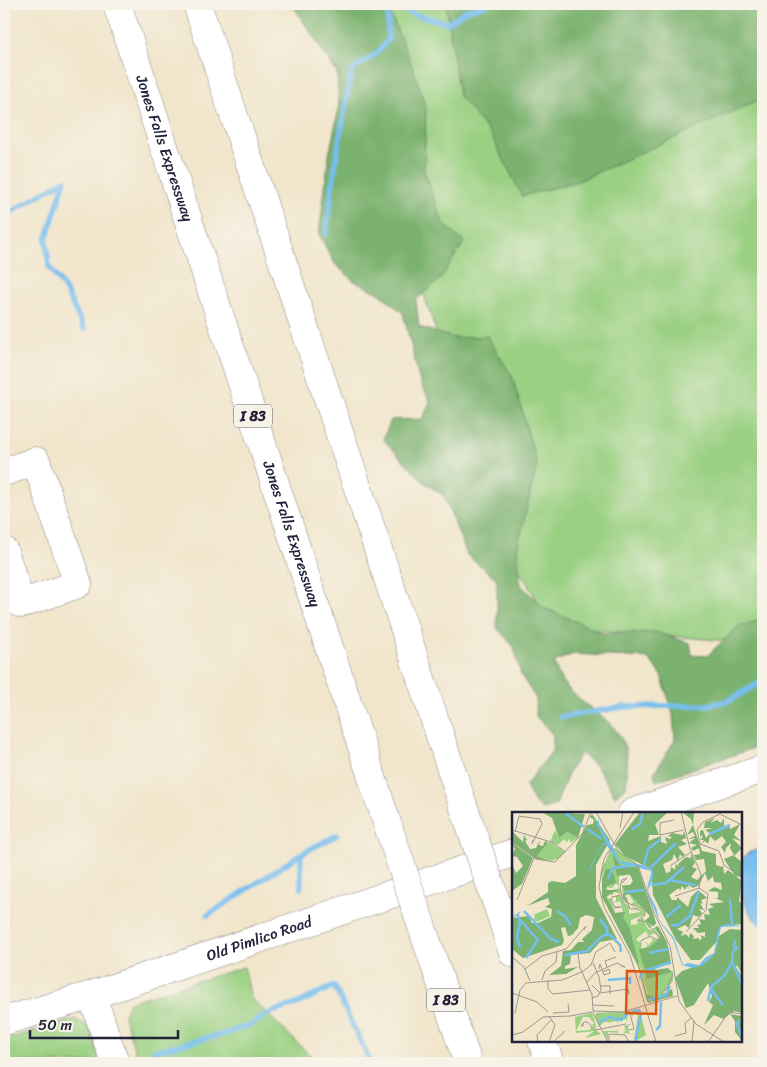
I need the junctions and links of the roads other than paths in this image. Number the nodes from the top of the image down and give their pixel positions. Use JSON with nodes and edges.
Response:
{"nodes":[{"id":1,"x":117,"y":4,"type":"edge"},
{"id":2,"x":196,"y":4,"type":"edge"},
{"id":3,"x":4,"y":472,"type":"edge"},
{"id":4,"x":4,"y":551,"type":"edge"},
{"id":5,"x":763,"y":769,"type":"edge"},
{"id":6,"x":635,"y":812,"type":"edge"},
{"id":7,"x":512,"y":853,"type":"edge"},
{"id":8,"x":512,"y":951,"type":"edge"},
{"id":9,"x":92,"y":995,"type":"junction"},
{"id":10,"x":4,"y":1021,"type":"edge"},
{"id":11,"x":542,"y":1042,"type":"edge"},
{"id":12,"x":116,"y":1063,"type":"edge"},
{"id":13,"x":468,"y":1063,"type":"edge"},
{"id":14,"x":550,"y":1063,"type":"edge"}],
"edges":[{"from":1,"to":13,"type":"main road","name":"Jones Falls Expressway","number":"I 83","bridge":true},
{"from":2,"to":8,"type":"main road","bridge":true},
{"from":3,"to":4,"type":"main road"},
{"from":5,"to":6,"type":"main road"},
{"from":7,"to":9,"type":"main road","name":"Old Pimlico Road"},
{"from":9,"to":10,"type":"main road","name":"Old Pimlico Road"},
{"from":9,"to":12,"type":"main road"},
{"from":11,"to":14,"type":"main road"}]}
